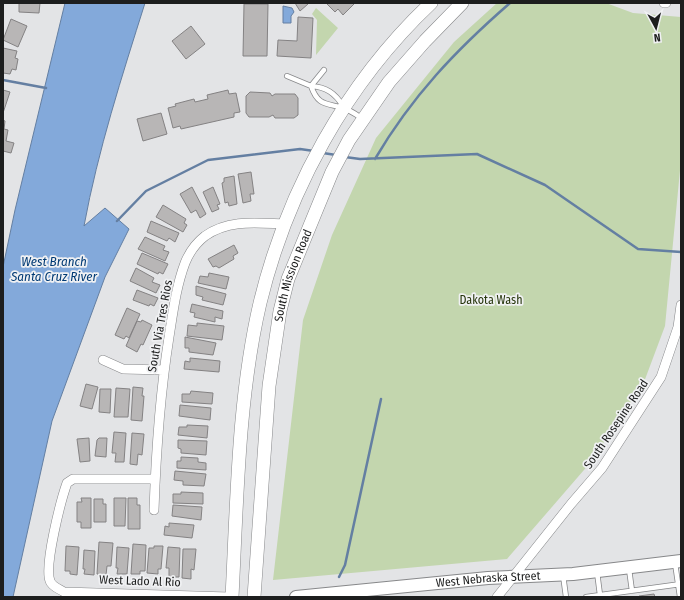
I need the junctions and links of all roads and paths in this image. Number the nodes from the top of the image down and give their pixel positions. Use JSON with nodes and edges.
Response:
{"nodes":[{"id":1,"x":431,"y":3,"type":"edge"},
{"id":2,"x":462,"y":3,"type":"edge"},
{"id":3,"x":323,"y":71,"type":"dead end"},
{"id":4,"x":287,"y":76,"type":"dead end"},
{"id":5,"x":311,"y":86,"type":"junction"},
{"id":6,"x":344,"y":108,"type":"junction"},
{"id":7,"x":363,"y":119,"type":"junction"},
{"id":8,"x":284,"y":224,"type":"junction"},
{"id":9,"x":681,"y":305,"type":"edge"},
{"id":10,"x":680,"y":328,"type":"edge"},
{"id":11,"x":253,"y":348,"type":"junction"},
{"id":12,"x":274,"y":351,"type":"junction"},
{"id":13,"x":103,"y":360,"type":"dead end"},
{"id":14,"x":164,"y":370,"type":"junction"},
{"id":15,"x":155,"y":479,"type":"junction"},
{"id":16,"x":154,"y":510,"type":"dead end"},
{"id":17,"x":678,"y":562,"type":"edge"},
{"id":18,"x":629,"y":568,"type":"junction"},
{"id":19,"x":597,"y":572,"type":"junction"},
{"id":20,"x":563,"y":575,"type":"junction"},
{"id":21,"x":514,"y":577,"type":"junction"},
{"id":22,"x":680,"y":585,"type":"edge"},
{"id":23,"x":632,"y":591,"type":"junction"},
{"id":24,"x":600,"y":595,"type":"junction"},
{"id":25,"x":616,"y":595,"type":"edge"},
{"id":26,"x":231,"y":597,"type":"edge"},
{"id":27,"x":254,"y":597,"type":"edge"},
{"id":28,"x":296,"y":597,"type":"edge"},
{"id":29,"x":497,"y":597,"type":"edge"},
{"id":30,"x":566,"y":597,"type":"edge"},
{"id":31,"x":586,"y":597,"type":"edge"},
{"id":32,"x":680,"y":597,"type":"edge"}],
"edges":[{"from":1,"to":6,"type":"main road","name":"South Mission Road"},
{"from":2,"to":7,"type":"main road","name":"South Mission Road"},
{"from":3,"to":5,"type":"lane"},
{"from":4,"to":5,"type":"lane"},
{"from":5,"to":6,"type":"lane"},
{"from":5,"to":6,"type":"lane"},
{"from":6,"to":7,"type":"lane"},
{"from":6,"to":8,"type":"main road","name":"South Mission Road"},
{"from":7,"to":12,"type":"main road","name":"South Mission Road"},
{"from":8,"to":11,"type":"main road","name":"South Mission Road"},
{"from":8,"to":14,"type":"street","name":"South Via Tres Rios"},
{"from":9,"to":10,"type":"street","name":"South Rosepine Road"},
{"from":10,"to":21,"type":"street","name":"South Rosepine Road"},
{"from":11,"to":12,"type":"main road"},
{"from":11,"to":26,"type":"main road","name":"South Mission Road"},
{"from":12,"to":27,"type":"main road","name":"South Mission Road"},
{"from":13,"to":14,"type":"street"},
{"from":14,"to":15,"type":"street","name":"South Via Tres Rios"},
{"from":15,"to":16,"type":"street","name":"South Via Tres Rios"},
{"from":15,"to":26,"type":"street","name":"West Lado Al Rio"},
{"from":17,"to":18,"type":"street","name":"West Nebraska Street"},
{"from":17,"to":22,"type":"lane"},
{"from":18,"to":19,"type":"street","name":"West Nebraska Street"},
{"from":18,"to":23,"type":"lane"},
{"from":19,"to":20,"type":"street","name":"West Nebraska Street"},
{"from":19,"to":24,"type":"lane"},
{"from":20,"to":21,"type":"street","name":"West Nebraska Street"},
{"from":20,"to":30,"type":"lane"},
{"from":21,"to":28,"type":"street","name":"West Nebraska Street"},
{"from":21,"to":29,"type":"street","name":"South Rosepine Road"},
{"from":22,"to":23,"type":"lane"},
{"from":22,"to":32,"type":"lane"},
{"from":23,"to":25,"type":"lane"},
{"from":24,"to":25,"type":"lane"},
{"from":24,"to":31,"type":"lane"}]}
